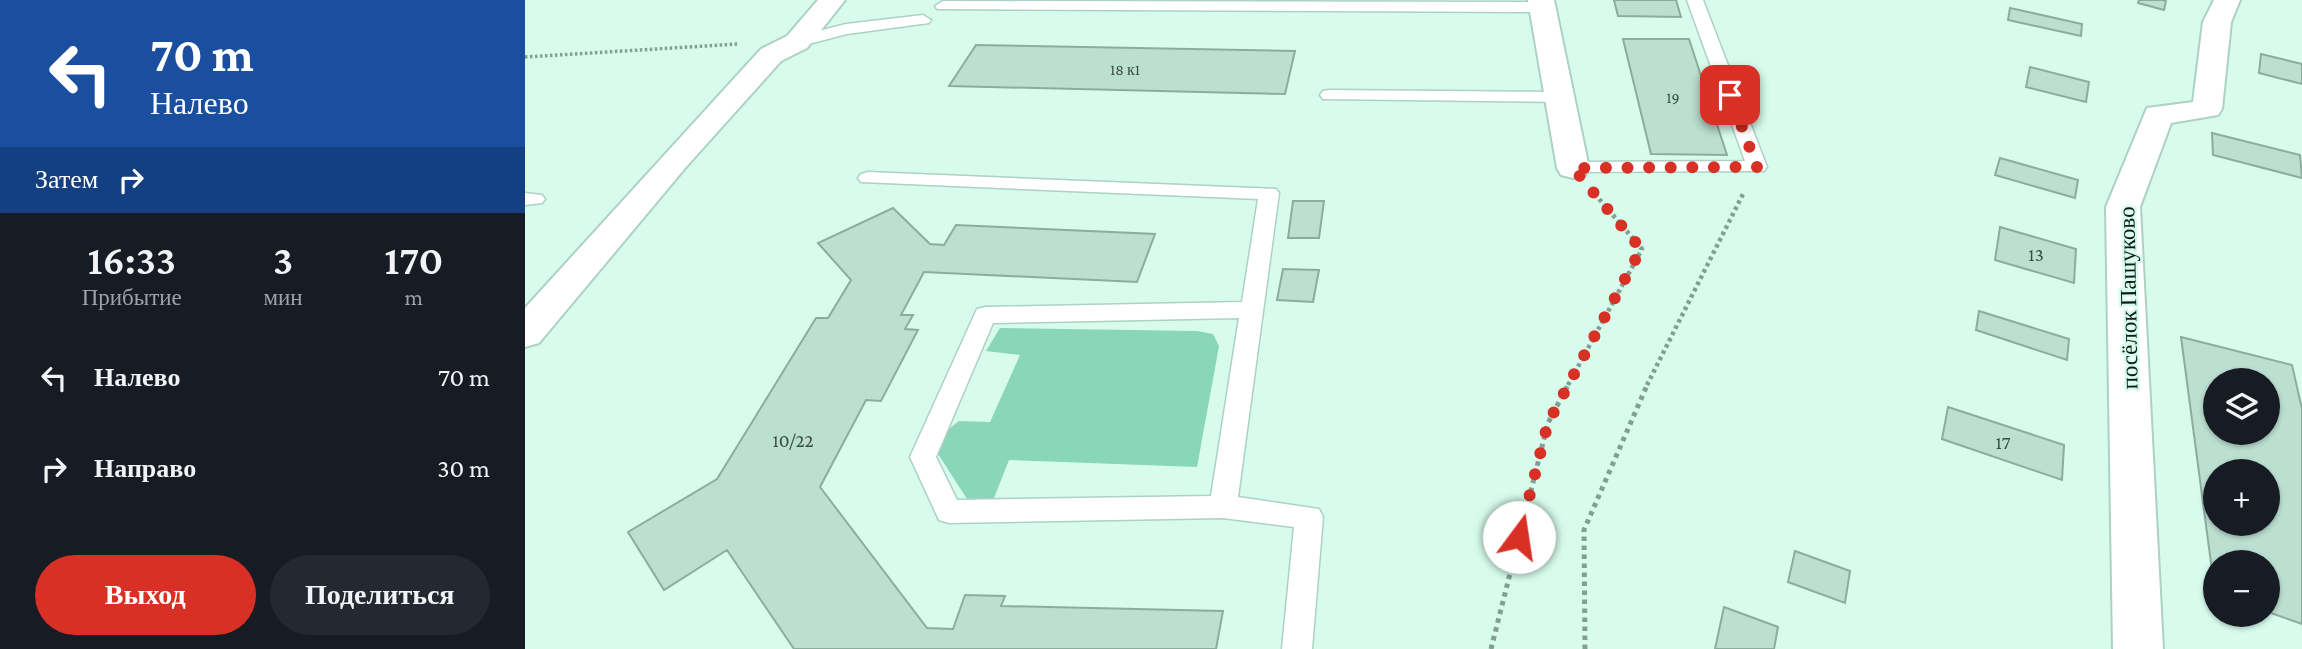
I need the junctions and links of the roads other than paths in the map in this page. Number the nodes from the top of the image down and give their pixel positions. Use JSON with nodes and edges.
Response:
{"nodes":[{"id":1,"x":832,"y":0,"type":"edge"},
{"id":2,"x":1695,"y":0,"type":"edge"},
{"id":3,"x":2227,"y":0,"type":"edge"},
{"id":4,"x":1471,"y":3,"type":"edge"},
{"id":5,"x":1542,"y":4,"type":"edge"},
{"id":6,"x":943,"y":6,"type":"dead end"},
{"id":7,"x":923,"y":20,"type":"dead end"},
{"id":8,"x":784,"y":48,"type":"junction"},
{"id":9,"x":1329,"y":95,"type":"dead end"},
{"id":10,"x":1560,"y":97,"type":"junction"},
{"id":11,"x":1573,"y":168,"type":"joint"},
{"id":12,"x":868,"y":178,"type":"dead end"},
{"id":13,"x":1251,"y":310,"type":"junction"},
{"id":14,"x":525,"y":333,"type":"edge"},
{"id":15,"x":1223,"y":507,"type":"junction"},
{"id":16,"x":1297,"y":649,"type":"edge"},
{"id":17,"x":2138,"y":649,"type":"edge"}],
"edges":[{"from":1,"to":8,"type":"street"},
{"from":2,"to":11,"type":"lane"},
{"from":3,"to":17,"type":"street","name":"посёлок Пашуково"},
{"from":4,"to":5,"type":"lane"},
{"from":4,"to":6,"type":"lane"},
{"from":5,"to":10,"type":"street"},
{"from":7,"to":8,"type":"lane"},
{"from":8,"to":14,"type":"street"},
{"from":9,"to":10,"type":"lane"},
{"from":10,"to":11,"type":"street"},
{"from":12,"to":13,"type":"lane"},
{"from":13,"to":15,"type":"lane"},
{"from":13,"to":15,"type":"lane"},
{"from":15,"to":16,"type":"lane"}]}
